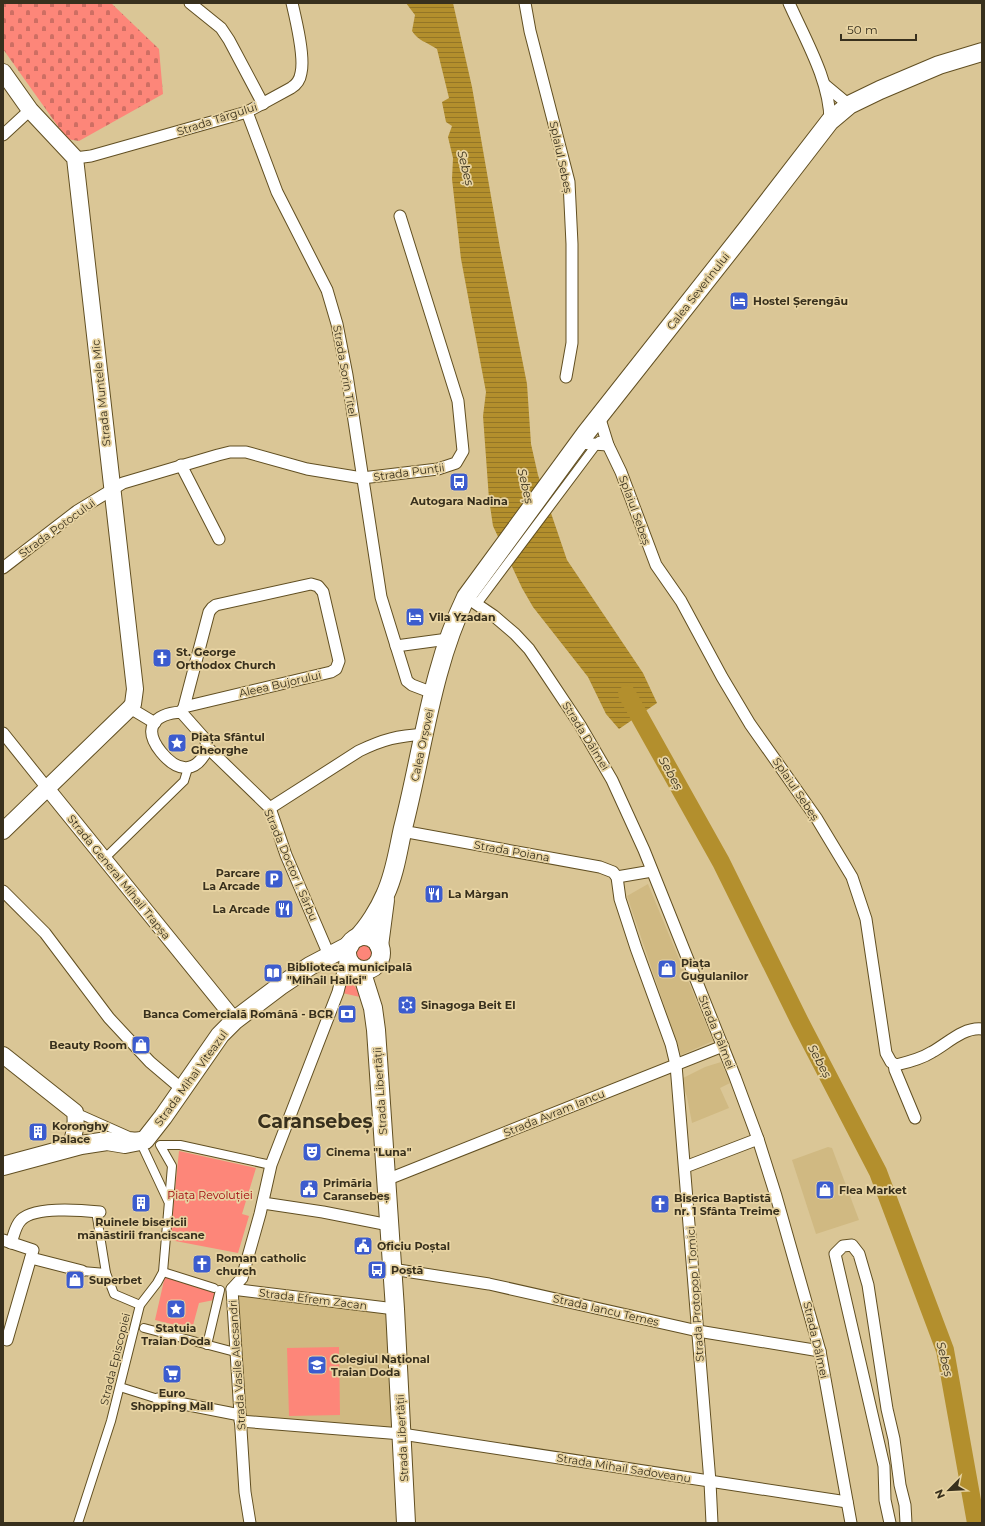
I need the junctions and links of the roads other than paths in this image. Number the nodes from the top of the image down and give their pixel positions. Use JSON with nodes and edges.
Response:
{"nodes":[{"id":1,"x":190,"y":3,"type":"edge"},
{"id":2,"x":292,"y":3,"type":"edge"},
{"id":3,"x":789,"y":3,"type":"edge"},
{"id":4,"x":526,"y":7,"type":"edge"},
{"id":5,"x":982,"y":52,"type":"edge"},
{"id":6,"x":3,"y":72,"type":"edge"},
{"id":7,"x":825,"y":85,"type":"junction"},
{"id":8,"x":263,"y":104,"type":"junction"},
{"id":9,"x":849,"y":105,"type":"junction"},
{"id":10,"x":30,"y":110,"type":"junction"},
{"id":11,"x":247,"y":112,"type":"junction"},
{"id":12,"x":830,"y":121,"type":"junction"},
{"id":13,"x":3,"y":135,"type":"edge"},
{"id":14,"x":75,"y":158,"type":"junction"},
{"id":15,"x":400,"y":216,"type":"dead end"},
{"id":16,"x":566,"y":378,"type":"dead end"},
{"id":17,"x":599,"y":416,"type":"junction"},
{"id":18,"x":593,"y":440,"type":"junction"},
{"id":19,"x":181,"y":465,"type":"junction"},
{"id":20,"x":362,"y":478,"type":"junction"},
{"id":21,"x":112,"y":489,"type":"junction"},
{"id":22,"x":219,"y":539,"type":"dead end"},
{"id":23,"x":3,"y":568,"type":"edge"},
{"id":24,"x":476,"y":595,"type":"junction"},
{"id":25,"x":448,"y":639,"type":"junction"},
{"id":26,"x":396,"y":646,"type":"junction"},
{"id":27,"x":433,"y":693,"type":"junction"},
{"id":28,"x":130,"y":708,"type":"junction"},
{"id":29,"x":183,"y":709,"type":"junction"},
{"id":30,"x":155,"y":723,"type":"junction"},
{"id":31,"x":3,"y":733,"type":"edge"},
{"id":32,"x":425,"y":734,"type":"junction"},
{"id":33,"x":208,"y":748,"type":"junction"},
{"id":34,"x":188,"y":768,"type":"junction"},
{"id":35,"x":47,"y":788,"type":"junction"},
{"id":36,"x":270,"y":808,"type":"junction"},
{"id":37,"x":3,"y":831,"type":"edge"},
{"id":38,"x":402,"y":831,"type":"junction"},
{"id":39,"x":105,"y":858,"type":"junction"},
{"id":40,"x":652,"y":871,"type":"junction"},
{"id":41,"x":618,"y":877,"type":"junction"},
{"id":42,"x":3,"y":891,"type":"edge"},
{"id":43,"x":385,"y":896,"type":"junction"},
{"id":44,"x":354,"y":942,"type":"junction"},
{"id":45,"x":379,"y":954,"type":"junction"},
{"id":46,"x":325,"y":957,"type":"junction"},
{"id":47,"x":353,"y":966,"type":"junction"},
{"id":48,"x":375,"y":1018,"type":"junction"},
{"id":49,"x":235,"y":1020,"type":"junction"},
{"id":50,"x":982,"y":1029,"type":"edge"},
{"id":51,"x":722,"y":1046,"type":"junction"},
{"id":52,"x":3,"y":1055,"type":"edge"},
{"id":53,"x":894,"y":1064,"type":"junction"},
{"id":54,"x":676,"y":1065,"type":"junction"},
{"id":55,"x":183,"y":1090,"type":"junction"},
{"id":56,"x":75,"y":1112,"type":"junction"},
{"id":57,"x":915,"y":1118,"type":"dead end"},
{"id":58,"x":758,"y":1138,"type":"junction"},
{"id":59,"x":140,"y":1142,"type":"junction"},
{"id":60,"x":70,"y":1148,"type":"junction"},
{"id":61,"x":3,"y":1166,"type":"edge"},
{"id":62,"x":271,"y":1166,"type":"junction"},
{"id":63,"x":685,"y":1167,"type":"junction"},
{"id":64,"x":386,"y":1180,"type":"junction"},
{"id":65,"x":168,"y":1202,"type":"junction"},
{"id":66,"x":263,"y":1203,"type":"junction"},
{"id":67,"x":98,"y":1211,"type":"joint"},
{"id":68,"x":389,"y":1225,"type":"junction"},
{"id":69,"x":7,"y":1242,"type":"edge"},
{"id":70,"x":32,"y":1254,"type":"junction"},
{"id":71,"x":392,"y":1269,"type":"junction"},
{"id":72,"x":82,"y":1271,"type":"joint"},
{"id":73,"x":162,"y":1272,"type":"junction"},
{"id":74,"x":106,"y":1273,"type":"junction"},
{"id":75,"x":222,"y":1289,"type":"junction"},
{"id":76,"x":140,"y":1305,"type":"junction"},
{"id":77,"x":395,"y":1309,"type":"junction"},
{"id":78,"x":144,"y":1328,"type":"dead end"},
{"id":79,"x":698,"y":1331,"type":"junction"},
{"id":80,"x":3,"y":1338,"type":"edge"},
{"id":81,"x":207,"y":1344,"type":"junction"},
{"id":82,"x":820,"y":1351,"type":"junction"},
{"id":83,"x":235,"y":1352,"type":"junction"},
{"id":84,"x":120,"y":1387,"type":"junction"},
{"id":85,"x":158,"y":1399,"type":"joint"},
{"id":86,"x":240,"y":1418,"type":"junction"},
{"id":87,"x":402,"y":1434,"type":"junction"},
{"id":88,"x":710,"y":1482,"type":"junction"},
{"id":89,"x":847,"y":1502,"type":"junction"},
{"id":90,"x":78,"y":1523,"type":"edge"},
{"id":91,"x":250,"y":1523,"type":"edge"},
{"id":92,"x":406,"y":1523,"type":"edge"},
{"id":93,"x":712,"y":1523,"type":"edge"},
{"id":94,"x":851,"y":1523,"type":"edge"},
{"id":95,"x":890,"y":1523,"type":"edge"},
{"id":96,"x":906,"y":1523,"type":"edge"}],
"edges":[{"from":1,"to":8,"type":"street"},
{"from":2,"to":8,"type":"street","name":"Strada Târgului"},
{"from":3,"to":7,"type":"street"},
{"from":4,"to":16,"type":"street","name":"Splaiul Sebeș"},
{"from":5,"to":9,"type":"main road","name":"Calea Severinului"},
{"from":6,"to":10,"type":"main road"},
{"from":7,"to":9,"type":"street"},
{"from":7,"to":12,"type":"street"},
{"from":8,"to":11,"type":"street","name":"Strada Târgului"},
{"from":9,"to":12,"type":"main road","name":"Calea Severinului"},
{"from":10,"to":13,"type":"street"},
{"from":10,"to":14,"type":"main road"},
{"from":11,"to":14,"type":"street","name":"Strada Târgului"},
{"from":11,"to":20,"type":"street","name":"Strada Sorin Titel"},
{"from":12,"to":17,"type":"main road","name":"Calea Severinului"},
{"from":14,"to":21,"type":"main road","name":"Strada Muntele Mic"},
{"from":15,"to":20,"type":"street","name":"Strada Punții"},
{"from":17,"to":18,"type":"main road","name":"Calea Severinului"},
{"from":17,"to":18,"type":"street","name":"Splaiul Sebeș"},
{"from":18,"to":24,"type":"main road","name":"Calea Severinului"},
{"from":18,"to":24,"type":"street"},
{"from":18,"to":53,"type":"street","name":"Splaiul Sebeș"},
{"from":19,"to":20,"type":"street","name":"Strada Punții"},
{"from":19,"to":21,"type":"street","name":"Strada Punții"},
{"from":19,"to":22,"type":"street"},
{"from":20,"to":26,"type":"street","name":"Strada Sorin Titel"},
{"from":21,"to":23,"type":"street","name":"Strada Potocului"},
{"from":21,"to":28,"type":"main road","name":"Strada Muntele Mic"},
{"from":24,"to":25,"type":"main road","name":"Calea Orșovei"},
{"from":24,"to":40,"type":"street","name":"Strada Dâlmei"},
{"from":25,"to":26,"type":"street"},
{"from":25,"to":27,"type":"main road","name":"Calea Orșovei"},
{"from":26,"to":27,"type":"street","name":"Strada Sorin Titel"},
{"from":27,"to":32,"type":"main road","name":"Calea Orșovei"},
{"from":28,"to":30,"type":"street"},
{"from":28,"to":35,"type":"main road"},
{"from":29,"to":29,"type":"street","name":"Aleea Bujorului"},
{"from":29,"to":30,"type":"street"},
{"from":29,"to":33,"type":"street","name":"Strada Doctor I. Sârbu"},
{"from":30,"to":34,"type":"street"},
{"from":31,"to":35,"type":"street","name":"Strada General Mihail Trapșa"},
{"from":32,"to":36,"type":"street"},
{"from":32,"to":38,"type":"main road","name":"Calea Orșovei"},
{"from":33,"to":34,"type":"street"},
{"from":33,"to":36,"type":"street","name":"Strada Doctor I. Sârbu"},
{"from":34,"to":39,"type":"street"},
{"from":35,"to":37,"type":"main road"},
{"from":35,"to":39,"type":"street","name":"Strada General Mihail Trapșa"},
{"from":36,"to":46,"type":"street","name":"Strada Doctor I. Sârbu"},
{"from":38,"to":41,"type":"street","name":"Strada Poiana"},
{"from":38,"to":43,"type":"main road","name":"Calea Orșovei"},
{"from":39,"to":49,"type":"street","name":"Strada General Mihail Trapșa"},
{"from":40,"to":41,"type":"street"},
{"from":40,"to":51,"type":"street","name":"Strada Dâlmei"},
{"from":41,"to":54,"type":"street","name":"Strada Protopop I Tomici"},
{"from":42,"to":55,"type":"street"},
{"from":43,"to":44,"type":"main road","name":"Calea Orșovei"},
{"from":43,"to":45,"type":"main road","name":"Calea Orșovei"},
{"from":44,"to":45,"type":"main road"},
{"from":44,"to":46,"type":"main road","name":"Strada Mihai Viteazul"},
{"from":44,"to":47,"type":"main road"},
{"from":45,"to":47,"type":"main road"},
{"from":45,"to":48,"type":"main road","name":"Strada Libertății"},
{"from":46,"to":47,"type":"main road"},
{"from":46,"to":49,"type":"main road","name":"Strada Mihai Viteazul"},
{"from":47,"to":48,"type":"main road","name":"Strada Libertății"},
{"from":47,"to":62,"type":"street","name":"Strada Vasile Alecsandri"},
{"from":48,"to":64,"type":"main road","name":"Strada Libertății"},
{"from":49,"to":55,"type":"main road","name":"Strada Mihai Viteazul"},
{"from":50,"to":53,"type":"street"},
{"from":51,"to":54,"type":"street","name":"Strada Avram Iancu"},
{"from":51,"to":58,"type":"street","name":"Strada Dâlmei"},
{"from":52,"to":56,"type":"main road"},
{"from":53,"to":57,"type":"street","name":"Splaiul Sebeș"},
{"from":54,"to":63,"type":"street","name":"Strada Protopop I Tomici"},
{"from":54,"to":64,"type":"street","name":"Strada Avram Iancu"},
{"from":55,"to":59,"type":"main road","name":"Strada Mihai Viteazul"},
{"from":56,"to":59,"type":"street"},
{"from":56,"to":60,"type":"main road"},
{"from":58,"to":63,"type":"street"},
{"from":58,"to":82,"type":"street","name":"Strada Dâlmei"},
{"from":59,"to":60,"type":"main road"},
{"from":59,"to":65,"type":"street"},
{"from":60,"to":61,"type":"main road"},
{"from":62,"to":65,"type":"street","name":"Strada Episcopiei"},
{"from":62,"to":66,"type":"street","name":"Strada Vasile Alecsandri"},
{"from":63,"to":79,"type":"street","name":"Strada Protopop I Tomici"},
{"from":64,"to":68,"type":"main road","name":"Strada Libertății"},
{"from":65,"to":73,"type":"street","name":"Strada Episcopiei"},
{"from":66,"to":68,"type":"street"},
{"from":66,"to":75,"type":"street","name":"Strada Vasile Alecsandri"},
{"from":67,"to":69,"type":"street"},
{"from":67,"to":74,"type":"street"},
{"from":68,"to":71,"type":"main road","name":"Strada Libertății"},
{"from":69,"to":70,"type":"street"},
{"from":70,"to":72,"type":"street"},
{"from":70,"to":80,"type":"street"},
{"from":71,"to":77,"type":"main road","name":"Strada Libertății"},
{"from":71,"to":79,"type":"street","name":"Strada Iancu Temes"},
{"from":72,"to":74,"type":"street"},
{"from":73,"to":75,"type":"street"},
{"from":73,"to":76,"type":"street","name":"Strada Episcopiei"},
{"from":74,"to":76,"type":"street"},
{"from":75,"to":77,"type":"street","name":"Strada Efrem Zacan"},
{"from":75,"to":81,"type":"street"},
{"from":75,"to":83,"type":"street","name":"Strada Vasile Alecsandri"},
{"from":76,"to":84,"type":"street","name":"Strada Episcopiei"},
{"from":77,"to":87,"type":"main road","name":"Strada Libertății"},
{"from":78,"to":81,"type":"street"},
{"from":79,"to":82,"type":"street","name":"Strada Iancu Temes"},
{"from":79,"to":88,"type":"street","name":"Strada Protopop I Tomici"},
{"from":81,"to":83,"type":"street"},
{"from":82,"to":89,"type":"street","name":"Strada Dâlmei"},
{"from":83,"to":86,"type":"street","name":"Strada Vasile Alecsandri"},
{"from":84,"to":85,"type":"street"},
{"from":84,"to":90,"type":"street","name":"Strada Episcopiei"},
{"from":85,"to":86,"type":"street","name":"Strada Mihail Sadoveanu"},
{"from":86,"to":87,"type":"street","name":"Strada Mihail Sadoveanu"},
{"from":86,"to":91,"type":"street","name":"Strada Vasile Alecsandri"},
{"from":87,"to":88,"type":"street","name":"Strada Mihail Sadoveanu"},
{"from":87,"to":92,"type":"main road","name":"Strada Libertății"},
{"from":88,"to":89,"type":"street","name":"Strada Mihail Sadoveanu"},
{"from":88,"to":93,"type":"street","name":"Strada Protopop I Tomici"},
{"from":89,"to":94,"type":"street","name":"Strada Dâlmei"},
{"from":95,"to":96,"type":"street"}]}
